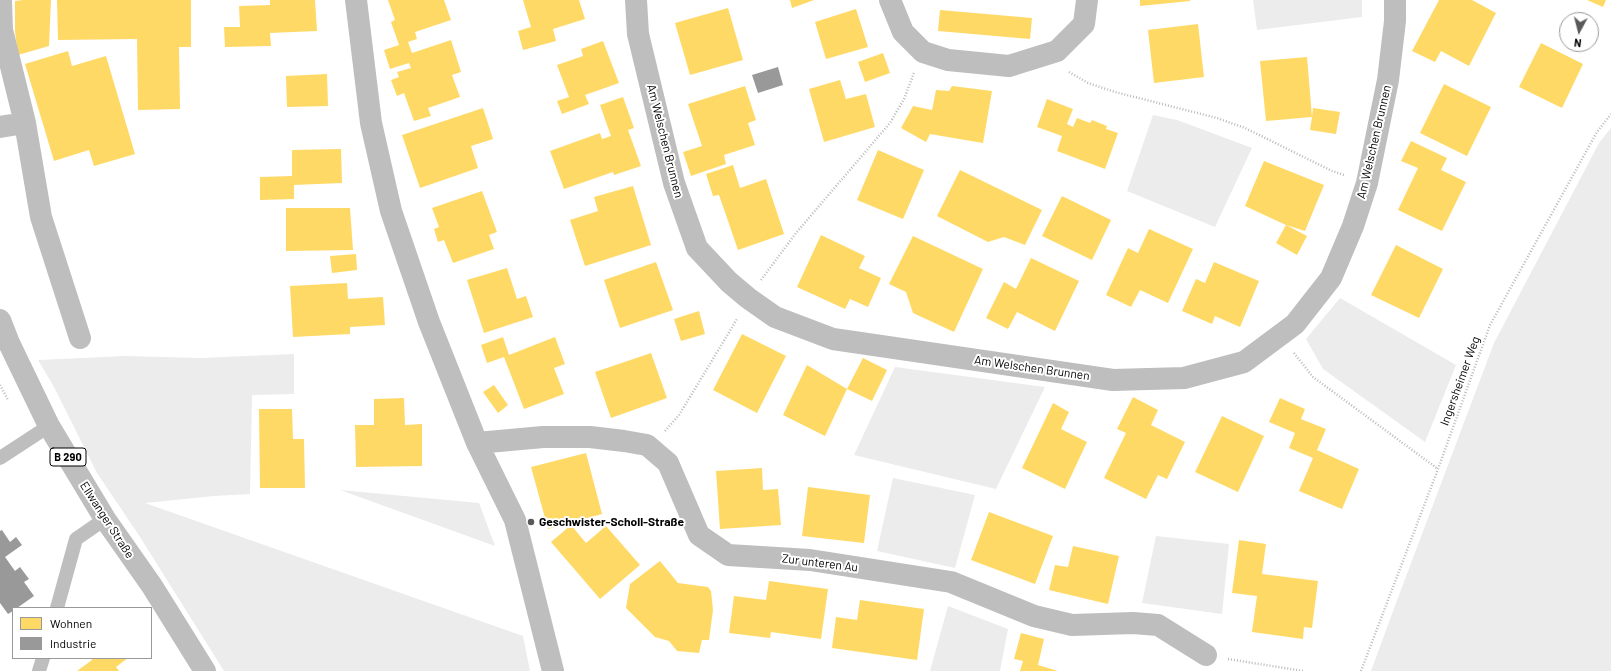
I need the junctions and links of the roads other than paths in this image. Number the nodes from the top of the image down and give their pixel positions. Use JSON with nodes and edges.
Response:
{"nodes":[{"id":1,"x":1,"y":0,"type":"edge"},
{"id":2,"x":356,"y":0,"type":"edge"},
{"id":3,"x":636,"y":0,"type":"edge"},
{"id":4,"x":890,"y":0,"type":"edge"},
{"id":5,"x":1087,"y":0,"type":"edge"},
{"id":6,"x":1395,"y":0,"type":"edge"},
{"id":7,"x":25,"y":123,"type":"junction"},
{"id":8,"x":0,"y":128,"type":"edge"},
{"id":9,"x":0,"y":320,"type":"edge"},
{"id":10,"x":80,"y":338,"type":"dead end"},
{"id":11,"x":49,"y":426,"type":"junction"},
{"id":12,"x":478,"y":443,"type":"junction"},
{"id":13,"x":0,"y":458,"type":"edge"},
{"id":14,"x":105,"y":519,"type":"junction"},
{"id":15,"x":57,"y":607,"type":"edge"},
{"id":16,"x":1206,"y":655,"type":"road end"},
{"id":17,"x":43,"y":659,"type":"edge"},
{"id":18,"x":39,"y":671,"type":"edge"},
{"id":19,"x":206,"y":671,"type":"edge"},
{"id":20,"x":553,"y":671,"type":"edge"}],
"edges":[{"from":1,"to":7,"type":"street"},
{"from":2,"to":12,"type":"street"},
{"from":3,"to":6,"type":"street","name":"Am Welschen Brunnen"},
{"from":4,"to":5,"type":"street"},
{"from":7,"to":8,"type":"street"},
{"from":7,"to":10,"type":"street"},
{"from":9,"to":11,"type":"street","name":"Ellwanger Straße","number":"B 290"},
{"from":11,"to":13,"type":"lane"},
{"from":11,"to":14,"type":"street","name":"Ellwanger Straße","number":"B 290"},
{"from":12,"to":16,"type":"street","name":"Zur unteren Au"},
{"from":12,"to":20,"type":"street"},
{"from":14,"to":15,"type":"lane"},
{"from":14,"to":19,"type":"street","name":"Ellwanger Straße","number":"B 290"},
{"from":17,"to":18,"type":"lane"}]}
